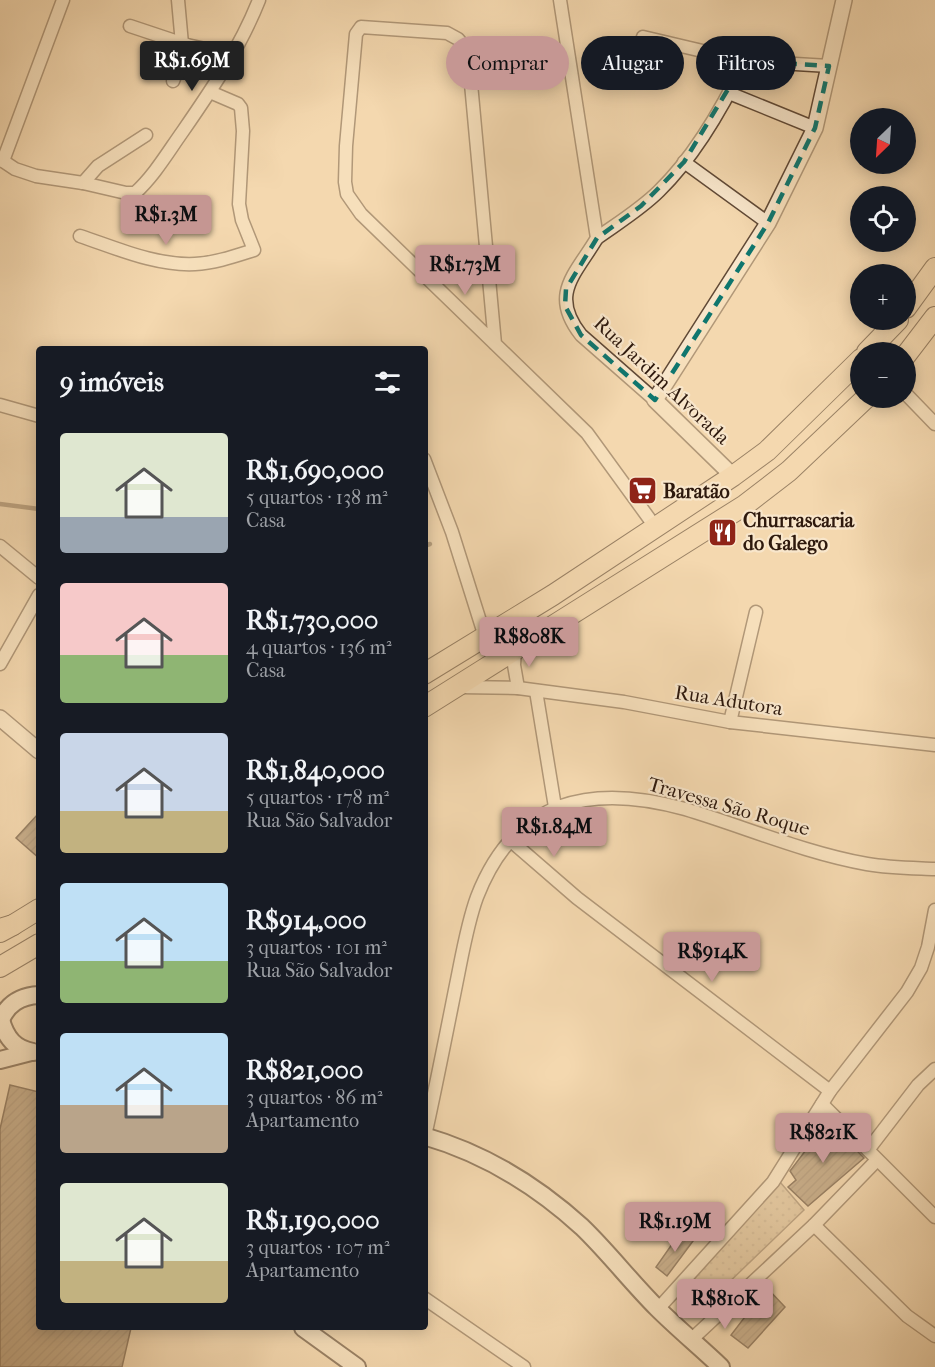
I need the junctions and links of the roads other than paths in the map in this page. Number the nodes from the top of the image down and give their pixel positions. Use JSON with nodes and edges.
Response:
{"nodes":[{"id":1,"x":63,"y":0,"type":"edge"},
{"id":2,"x":178,"y":0,"type":"edge"},
{"id":3,"x":259,"y":0,"type":"edge"},
{"id":4,"x":560,"y":0,"type":"edge"},
{"id":5,"x":844,"y":0,"type":"edge"},
{"id":6,"x":130,"y":26,"type":"dead end"},
{"id":7,"x":185,"y":44,"type":"junction"},
{"id":8,"x":233,"y":55,"type":"junction"},
{"id":9,"x":796,"y":64,"type":"edge"},
{"id":10,"x":830,"y":66,"type":"junction"},
{"id":11,"x":173,"y":81,"type":"dead end"},
{"id":12,"x":730,"y":90,"type":"edge"},
{"id":13,"x":210,"y":92,"type":"junction"},
{"id":14,"x":729,"y":93,"type":"junction"},
{"id":15,"x":815,"y":128,"type":"junction"},
{"id":16,"x":146,"y":135,"type":"dead end"},
{"id":17,"x":2,"y":160,"type":"edge"},
{"id":18,"x":684,"y":162,"type":"junction"},
{"id":19,"x":83,"y":183,"type":"junction"},
{"id":20,"x":768,"y":223,"type":"junction"},
{"id":21,"x":80,"y":236,"type":"dead end"},
{"id":22,"x":597,"y":238,"type":"junction"},
{"id":23,"x":935,"y":268,"type":"edge"},
{"id":24,"x":916,"y":294,"type":"edge"},
{"id":25,"x":935,"y":317,"type":"edge"},
{"id":26,"x":888,"y":330,"type":"edge"},
{"id":27,"x":877,"y":342,"type":"edge"},
{"id":28,"x":916,"y":342,"type":"edge"},
{"id":29,"x":495,"y":344,"type":"junction"},
{"id":30,"x":850,"y":370,"type":"edge"},
{"id":31,"x":655,"y":400,"type":"junction"},
{"id":32,"x":916,"y":404,"type":"edge"},
{"id":33,"x":0,"y":405,"type":"edge"},
{"id":34,"x":855,"y":408,"type":"edge"},
{"id":35,"x":36,"y":415,"type":"edge"},
{"id":36,"x":935,"y":424,"type":"edge"},
{"id":37,"x":428,"y":469,"type":"edge"},
{"id":38,"x":733,"y":476,"type":"junction"},
{"id":39,"x":656,"y":528,"type":"junction"},
{"id":40,"x":0,"y":546,"type":"edge"},
{"id":41,"x":36,"y":576,"type":"edge"},
{"id":42,"x":36,"y":600,"type":"edge"},
{"id":43,"x":756,"y":612,"type":"dead end"},
{"id":44,"x":485,"y":637,"type":"junction"},
{"id":45,"x":515,"y":649,"type":"junction"},
{"id":46,"x":0,"y":664,"type":"edge"},
{"id":47,"x":428,"y":672,"type":"edge"},
{"id":48,"x":455,"y":687,"type":"junction"},
{"id":49,"x":518,"y":688,"type":"junction"},
{"id":50,"x":536,"y":691,"type":"junction"},
{"id":51,"x":428,"y":704,"type":"edge"},
{"id":52,"x":0,"y":718,"type":"edge"},
{"id":53,"x":729,"y":722,"type":"junction"},
{"id":54,"x":935,"y":745,"type":"edge"},
{"id":55,"x":36,"y":748,"type":"edge"},
{"id":56,"x":555,"y":807,"type":"junction"},
{"id":57,"x":510,"y":840,"type":"junction"},
{"id":58,"x":935,"y":869,"type":"edge"},
{"id":59,"x":935,"y":910,"type":"edge"},
{"id":60,"x":36,"y":911,"type":"edge"},
{"id":61,"x":4,"y":929,"type":"edge"},
{"id":62,"x":36,"y":946,"type":"edge"},
{"id":63,"x":0,"y":967,"type":"edge"},
{"id":64,"x":36,"y":996,"type":"edge"},
{"id":65,"x":0,"y":1021,"type":"edge"},
{"id":66,"x":36,"y":1052,"type":"edge"},
{"id":67,"x":0,"y":1060,"type":"edge"},
{"id":68,"x":935,"y":1069,"type":"edge"},
{"id":69,"x":830,"y":1091,"type":"junction"},
{"id":70,"x":822,"y":1104,"type":"junction"},
{"id":71,"x":428,"y":1122,"type":"edge"},
{"id":72,"x":428,"y":1137,"type":"edge"},
{"id":73,"x":868,"y":1150,"type":"junction"},
{"id":74,"x":877,"y":1160,"type":"junction"},
{"id":75,"x":935,"y":1217,"type":"edge"},
{"id":76,"x":814,"y":1225,"type":"junction"},
{"id":77,"x":428,"y":1301,"type":"edge"},
{"id":78,"x":658,"y":1309,"type":"junction"},
{"id":79,"x":306,"y":1330,"type":"edge"},
{"id":80,"x":935,"y":1336,"type":"edge"},
{"id":81,"x":692,"y":1339,"type":"junction"},
{"id":82,"x":357,"y":1367,"type":"edge"},
{"id":83,"x":524,"y":1367,"type":"edge"},
{"id":84,"x":721,"y":1367,"type":"edge"}],
"edges":[{"from":1,"to":17,"type":"street"},
{"from":2,"to":7,"type":"street"},
{"from":3,"to":8,"type":"street"},
{"from":4,"to":22,"type":"street"},
{"from":5,"to":10,"type":"street"},
{"from":6,"to":7,"type":"street"},
{"from":7,"to":8,"type":"street"},
{"from":7,"to":11,"type":"street"},
{"from":8,"to":13,"type":"street"},
{"from":9,"to":10,"type":"street"},
{"from":10,"to":15,"type":"street"},
{"from":12,"to":14,"type":"street"},
{"from":13,"to":19,"type":"street"},
{"from":13,"to":21,"type":"street"},
{"from":14,"to":15,"type":"street"},
{"from":14,"to":18,"type":"street"},
{"from":15,"to":20,"type":"street"},
{"from":16,"to":19,"type":"street"},
{"from":17,"to":19,"type":"street"},
{"from":18,"to":20,"type":"street"},
{"from":18,"to":22,"type":"street"},
{"from":20,"to":31,"type":"street"},
{"from":22,"to":31,"type":"street","name":"Rua Jardim Alvorada"},
{"from":23,"to":24,"type":"main road"},
{"from":25,"to":28,"type":"main road"},
{"from":26,"to":27,"type":"main road"},
{"from":29,"to":29,"type":"street"},
{"from":29,"to":39,"type":"street"},
{"from":30,"to":38,"type":"main road"},
{"from":31,"to":38,"type":"street","name":"Rua Jardim Alvorada"},
{"from":32,"to":36,"type":"street"},
{"from":33,"to":35,"type":"street"},
{"from":34,"to":45,"type":"main road"},
{"from":37,"to":44,"type":"street"},
{"from":38,"to":39,"type":"main road"},
{"from":39,"to":44,"type":"main road"},
{"from":40,"to":41,"type":"street"},
{"from":42,"to":46,"type":"street"},
{"from":43,"to":53,"type":"street"},
{"from":44,"to":47,"type":"main road"},
{"from":45,"to":48,"type":"main road"},
{"from":45,"to":49,"type":"street"},
{"from":48,"to":49,"type":"street","name":"Rua Adutora"},
{"from":48,"to":51,"type":"main road"},
{"from":49,"to":50,"type":"street","name":"Rua Adutora"},
{"from":50,"to":53,"type":"street","name":"Rua Adutora"},
{"from":50,"to":56,"type":"street"},
{"from":52,"to":55,"type":"street"},
{"from":53,"to":54,"type":"street","name":"Rua Adutora"},
{"from":56,"to":57,"type":"street","name":"Travessa São Roque"},
{"from":56,"to":58,"type":"street","name":"Travessa São Roque"},
{"from":57,"to":69,"type":"street"},
{"from":57,"to":71,"type":"street","name":"Travessa São Roque"},
{"from":59,"to":69,"type":"street"},
{"from":60,"to":61,"type":"main road"},
{"from":62,"to":63,"type":"main road"},
{"from":64,"to":65,"type":"main road"},
{"from":65,"to":66,"type":"main road"},
{"from":66,"to":67,"type":"main road"},
{"from":68,"to":73,"type":"street"},
{"from":69,"to":70,"type":"street"},
{"from":70,"to":73,"type":"street"},
{"from":70,"to":78,"type":"street"},
{"from":72,"to":78,"type":"main road"},
{"from":73,"to":74,"type":"street"},
{"from":74,"to":75,"type":"street"},
{"from":74,"to":76,"type":"street"},
{"from":76,"to":80,"type":"street"},
{"from":76,"to":81,"type":"street"},
{"from":77,"to":83,"type":"street"},
{"from":78,"to":81,"type":"main road"},
{"from":79,"to":82,"type":"main road"},
{"from":81,"to":84,"type":"main road"}]}
